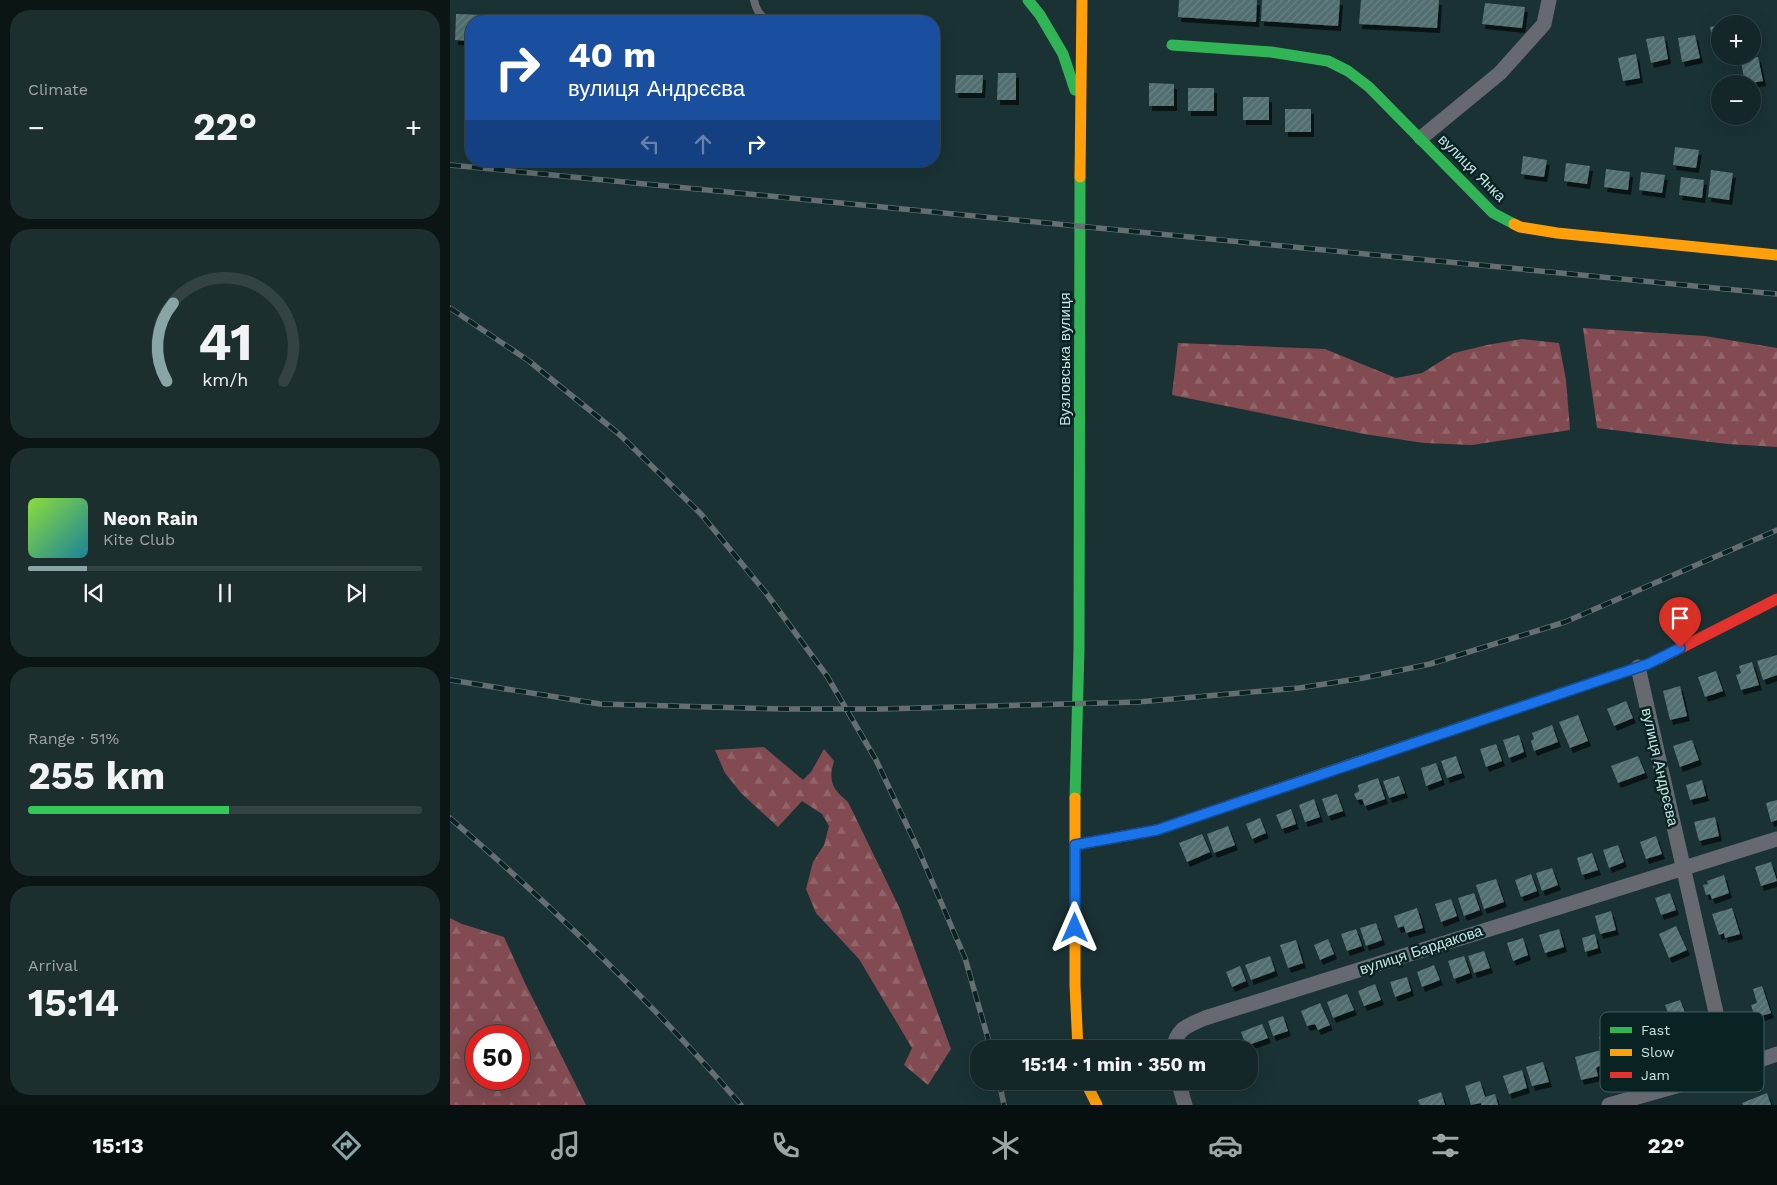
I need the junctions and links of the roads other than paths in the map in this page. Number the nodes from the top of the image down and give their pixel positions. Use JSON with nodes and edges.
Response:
{"nodes":[{"id":1,"x":754,"y":0,"type":"edge"},
{"id":2,"x":1028,"y":0,"type":"edge"},
{"id":3,"x":1082,"y":0,"type":"edge"},
{"id":4,"x":1549,"y":0,"type":"edge"},
{"id":5,"x":761,"y":15,"type":"edge"},
{"id":6,"x":1172,"y":45,"type":"dead end"},
{"id":7,"x":1080,"y":108,"type":"junction"},
{"id":8,"x":1420,"y":138,"type":"junction"},
{"id":9,"x":1777,"y":255,"type":"edge"},
{"id":10,"x":1777,"y":599,"type":"edge"},
{"id":11,"x":1638,"y":667,"type":"junction"},
{"id":12,"x":1777,"y":838,"type":"edge"},
{"id":13,"x":1075,"y":845,"type":"junction"},
{"id":14,"x":1683,"y":867,"type":"junction"},
{"id":15,"x":1716,"y":1012,"type":"edge"},
{"id":16,"x":1078,"y":1040,"type":"edge"},
{"id":17,"x":1174,"y":1040,"type":"edge"},
{"id":18,"x":1777,"y":1054,"type":"edge"},
{"id":19,"x":1764,"y":1058,"type":"edge"},
{"id":20,"x":1085,"y":1090,"type":"edge"},
{"id":21,"x":1089,"y":1090,"type":"edge"},
{"id":22,"x":1181,"y":1090,"type":"edge"},
{"id":23,"x":1654,"y":1092,"type":"edge"},
{"id":24,"x":1087,"y":1105,"type":"edge"},
{"id":25,"x":1097,"y":1105,"type":"edge"},
{"id":26,"x":1185,"y":1105,"type":"edge"},
{"id":27,"x":1609,"y":1105,"type":"edge"}],
"edges":[{"from":1,"to":5,"type":"lane"},
{"from":2,"to":7,"type":"street"},
{"from":3,"to":7,"type":"street","name":"Вузловська вулиця"},
{"from":4,"to":8,"type":"street"},
{"from":6,"to":8,"type":"street","name":"вулиця Янка"},
{"from":7,"to":13,"type":"street","name":"Вузловська вулиця"},
{"from":8,"to":9,"type":"street","name":"вулиця Янка"},
{"from":10,"to":11,"type":"street"},
{"from":11,"to":13,"type":"street"},
{"from":11,"to":14,"type":"street","name":"вулиця Андрєєва"},
{"from":12,"to":14,"type":"street","name":"вулиця Бардакова"},
{"from":13,"to":16,"type":"street","name":"Вузловська вулиця"},
{"from":14,"to":15,"type":"street"},
{"from":14,"to":17,"type":"street","name":"вулиця Бардакова"},
{"from":18,"to":19,"type":"street"},
{"from":20,"to":24,"type":"street"},
{"from":21,"to":25,"type":"street"},
{"from":22,"to":26,"type":"street"},
{"from":23,"to":27,"type":"street"}]}
